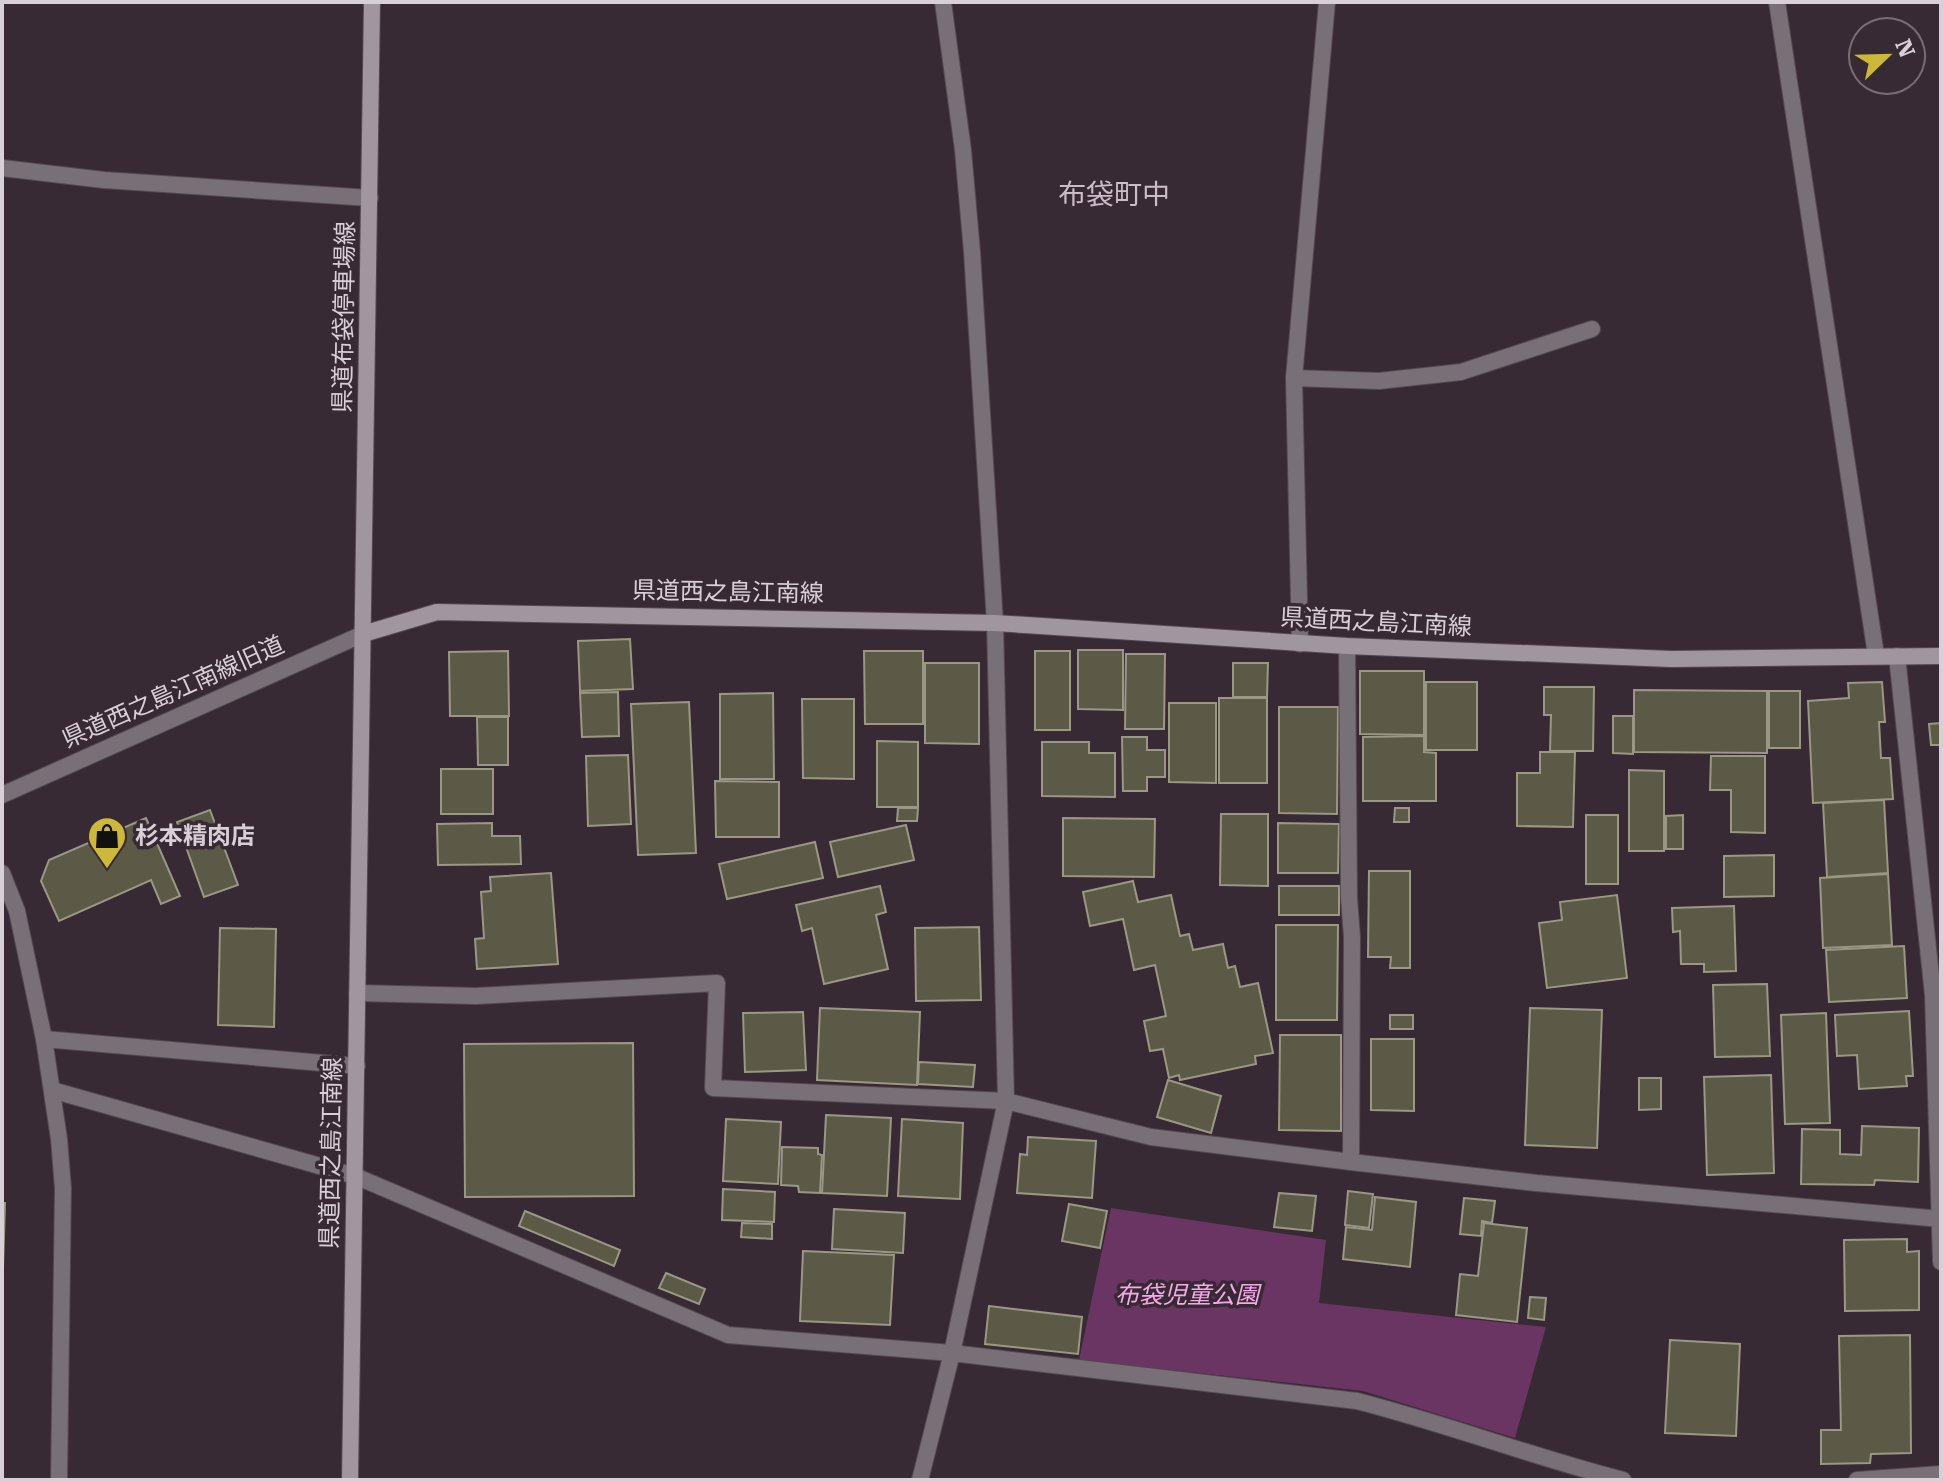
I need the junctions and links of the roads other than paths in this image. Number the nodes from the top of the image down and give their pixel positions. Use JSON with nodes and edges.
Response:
{"nodes":[{"id":1,"x":372,"y":2,"type":"edge"},
{"id":2,"x":943,"y":2,"type":"edge"},
{"id":3,"x":1327,"y":2,"type":"edge"},
{"id":4,"x":1777,"y":2,"type":"edge"},
{"id":5,"x":2,"y":168,"type":"edge"},
{"id":6,"x":370,"y":198,"type":"junction"},
{"id":7,"x":1592,"y":329,"type":"dead end"},
{"id":8,"x":1294,"y":378,"type":"junction"},
{"id":9,"x":995,"y":623,"type":"junction"},
{"id":10,"x":363,"y":634,"type":"junction"},
{"id":11,"x":1300,"y":644,"type":"junction"},
{"id":12,"x":1347,"y":646,"type":"junction"},
{"id":13,"x":1876,"y":655,"type":"junction"},
{"id":14,"x":1897,"y":656,"type":"junction"},
{"id":15,"x":1941,"y":656,"type":"edge"},
{"id":16,"x":2,"y":795,"type":"edge"},
{"id":17,"x":2,"y":873,"type":"edge"},
{"id":18,"x":357,"y":993,"type":"junction"},
{"id":19,"x":44,"y":1039,"type":"junction"},
{"id":20,"x":357,"y":1066,"type":"junction"},
{"id":21,"x":52,"y":1090,"type":"junction"},
{"id":22,"x":1006,"y":1101,"type":"junction"},
{"id":23,"x":1351,"y":1162,"type":"junction"},
{"id":24,"x":355,"y":1176,"type":"junction"},
{"id":25,"x":1941,"y":1219,"type":"edge"},
{"id":26,"x":1941,"y":1262,"type":"edge"},
{"id":27,"x":952,"y":1353,"type":"junction"},
{"id":28,"x":1941,"y":1474,"type":"edge"},
{"id":29,"x":59,"y":1480,"type":"edge"},
{"id":30,"x":350,"y":1480,"type":"edge"},
{"id":31,"x":920,"y":1480,"type":"edge"},
{"id":32,"x":1623,"y":1480,"type":"edge"},
{"id":33,"x":1857,"y":1480,"type":"edge"}],
"edges":[{"from":1,"to":6,"type":"main road","name":"県道布袋停車場線"},
{"from":2,"to":9,"type":"street"},
{"from":3,"to":8,"type":"street"},
{"from":4,"to":13,"type":"street"},
{"from":5,"to":6,"type":"street"},
{"from":6,"to":10,"type":"main road","name":"県道布袋停車場線"},
{"from":7,"to":8,"type":"street"},
{"from":8,"to":11,"type":"street"},
{"from":9,"to":10,"type":"main road","name":"県道西之島江南線"},
{"from":9,"to":11,"type":"main road","name":"県道西之島江南線"},
{"from":9,"to":22,"type":"street"},
{"from":10,"to":16,"type":"street","name":"県道西之島江南線旧道"},
{"from":10,"to":18,"type":"main road","name":"県道西之島江南線"},
{"from":11,"to":12,"type":"main road","name":"県道西之島江南線"},
{"from":12,"to":13,"type":"main road","name":"県道西之島江南線"},
{"from":12,"to":23,"type":"street"},
{"from":13,"to":14,"type":"main road","name":"県道西之島江南線"},
{"from":14,"to":15,"type":"main road","name":"県道西之島江南線"},
{"from":14,"to":25,"type":"street"},
{"from":17,"to":19,"type":"street"},
{"from":18,"to":20,"type":"main road","name":"県道西之島江南線"},
{"from":18,"to":22,"type":"street"},
{"from":19,"to":20,"type":"street"},
{"from":19,"to":21,"type":"street"},
{"from":20,"to":24,"type":"main road","name":"県道西之島江南線"},
{"from":21,"to":24,"type":"street"},
{"from":21,"to":29,"type":"street"},
{"from":22,"to":23,"type":"street"},
{"from":22,"to":27,"type":"street"},
{"from":23,"to":25,"type":"street"},
{"from":24,"to":27,"type":"street"},
{"from":24,"to":30,"type":"main road","name":"県道西之島江南線"},
{"from":25,"to":26,"type":"street"},
{"from":27,"to":31,"type":"street"},
{"from":27,"to":32,"type":"street"},
{"from":28,"to":33,"type":"street"}]}
